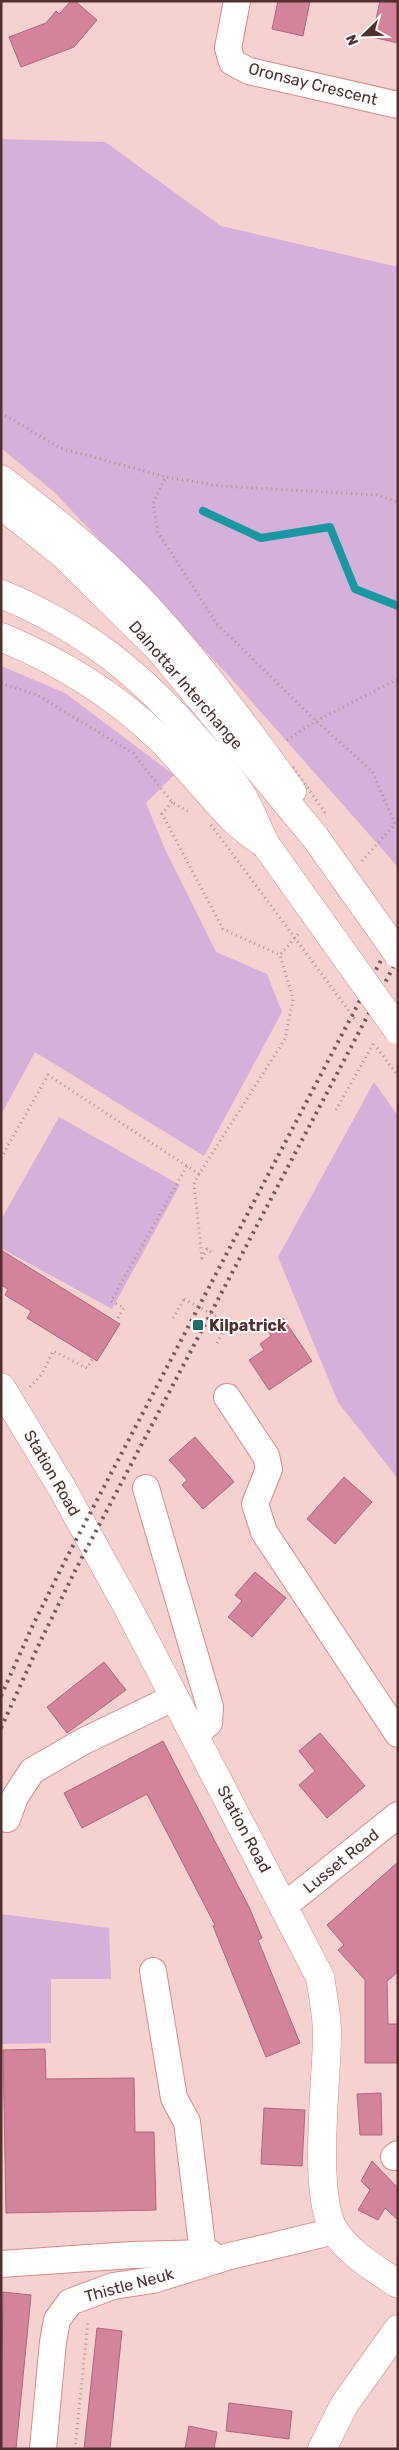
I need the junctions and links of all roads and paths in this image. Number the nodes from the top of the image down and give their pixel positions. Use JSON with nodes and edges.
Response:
{"nodes":[{"id":1,"x":237,"y":1,"type":"edge"},
{"id":2,"x":398,"y":104,"type":"edge"},
{"id":3,"x":1,"y":413,"type":"edge"},
{"id":4,"x":166,"y":477,"type":"junction"},
{"id":5,"x":1,"y":479,"type":"edge"},
{"id":6,"x":398,"y":502,"type":"edge"},
{"id":7,"x":1,"y":505,"type":"edge"},
{"id":8,"x":1,"y":594,"type":"edge"},
{"id":9,"x":1,"y":637,"type":"edge"},
{"id":10,"x":398,"y":680,"type":"edge"},
{"id":11,"x":1,"y":683,"type":"edge"},
{"id":12,"x":316,"y":721,"type":"junction"},
{"id":13,"x":286,"y":741,"type":"dead end"},
{"id":14,"x":172,"y":802,"type":"dead end"},
{"id":15,"x":211,"y":825,"type":"dead end"},
{"id":16,"x":315,"y":837,"type":"junction"},
{"id":17,"x":266,"y":845,"type":"junction"},
{"id":18,"x":398,"y":954,"type":"edge"},
{"id":19,"x":280,"y":955,"type":"dead end"},
{"id":20,"x":356,"y":1021,"type":"dead end"},
{"id":21,"x":388,"y":1032,"type":"edge"},
{"id":22,"x":368,"y":1036,"type":"dead end"},
{"id":23,"x":398,"y":1076,"type":"edge"},
{"id":24,"x":336,"y":1110,"type":"dead end"},
{"id":25,"x":1,"y":1158,"type":"edge"},
{"id":26,"x":188,"y":1166,"type":"junction"},
{"id":27,"x":199,"y":1174,"type":"junction"},
{"id":28,"x":211,"y":1252,"type":"dead end"},
{"id":29,"x":173,"y":1318,"type":"dead end"},
{"id":30,"x":217,"y":1342,"type":"dead end"},
{"id":31,"x":1,"y":1386,"type":"edge"},
{"id":32,"x":28,"y":1389,"type":"dead end"},
{"id":33,"x":227,"y":1397,"type":"dead end"},
{"id":34,"x":146,"y":1488,"type":"dead end"},
{"id":35,"x":175,"y":1697,"type":"junction"},
{"id":36,"x":195,"y":1734,"type":"junction"},
{"id":37,"x":398,"y":1734,"type":"edge"},
{"id":38,"x":398,"y":1815,"type":"edge"},
{"id":39,"x":7,"y":1819,"type":"dead end"},
{"id":40,"x":284,"y":1906,"type":"junction"},
{"id":41,"x":153,"y":1971,"type":"dead end"},
{"id":42,"x":335,"y":2231,"type":"junction"},
{"id":43,"x":203,"y":2253,"type":"junction"},
{"id":44,"x":230,"y":2256,"type":"junction"},
{"id":45,"x":1,"y":2264,"type":"edge"},
{"id":46,"x":398,"y":2284,"type":"edge"},
{"id":47,"x":91,"y":2294,"type":"junction"},
{"id":48,"x":398,"y":2329,"type":"edge"},
{"id":49,"x":43,"y":2449,"type":"edge"},
{"id":50,"x":75,"y":2449,"type":"edge"},
{"id":51,"x":322,"y":2449,"type":"edge"}],
"edges":[{"from":1,"to":2,"type":"street","name":"Oronsay Crescent"},
{"from":3,"to":4,"type":"path"},
{"from":4,"to":6,"type":"path"},
{"from":4,"to":12,"type":"path"},
{"from":5,"to":16,"type":"main road"},
{"from":7,"to":16,"type":"main road","name":"Dalnottar Interchange"},
{"from":8,"to":17,"type":"main road"},
{"from":9,"to":17,"type":"main road"},
{"from":10,"to":12,"type":"path"},
{"from":11,"to":14,"type":"path"},
{"from":12,"to":13,"type":"path"},
{"from":15,"to":20,"type":"path","bridge":true},
{"from":16,"to":18,"type":"main road","bridge":true},
{"from":17,"to":21,"type":"main road","bridge":true},
{"from":19,"to":27,"type":"path"},
{"from":21,"to":24,"type":"path"},
{"from":22,"to":23,"type":"path","bridge":true},
{"from":25,"to":26,"type":"path"},
{"from":26,"to":27,"type":"path"},
{"from":26,"to":32,"type":"path"},
{"from":27,"to":28,"type":"path"},
{"from":29,"to":30,"type":"path","bridge":true},
{"from":31,"to":35,"type":"main road","name":"Station Road"},
{"from":33,"to":37,"type":"street"},
{"from":34,"to":36,"type":"street"},
{"from":35,"to":36,"type":"main road","name":"Station Road"},
{"from":35,"to":39,"type":"street"},
{"from":36,"to":40,"type":"main road","name":"Station Road"},
{"from":38,"to":40,"type":"street","name":"Lusset Road"},
{"from":40,"to":42,"type":"main road","name":"Station Road"},
{"from":41,"to":43,"type":"street"},
{"from":42,"to":44,"type":"street","name":"Thistle Neuk"},
{"from":42,"to":46,"type":"main road","name":"Station Road"},
{"from":43,"to":44,"type":"street"},
{"from":43,"to":45,"type":"street"},
{"from":44,"to":47,"type":"street","name":"Thistle Neuk"},
{"from":47,"to":49,"type":"street","name":"Thistle Neuk"},
{"from":47,"to":50,"type":"path"},
{"from":48,"to":51,"type":"main road"}]}
